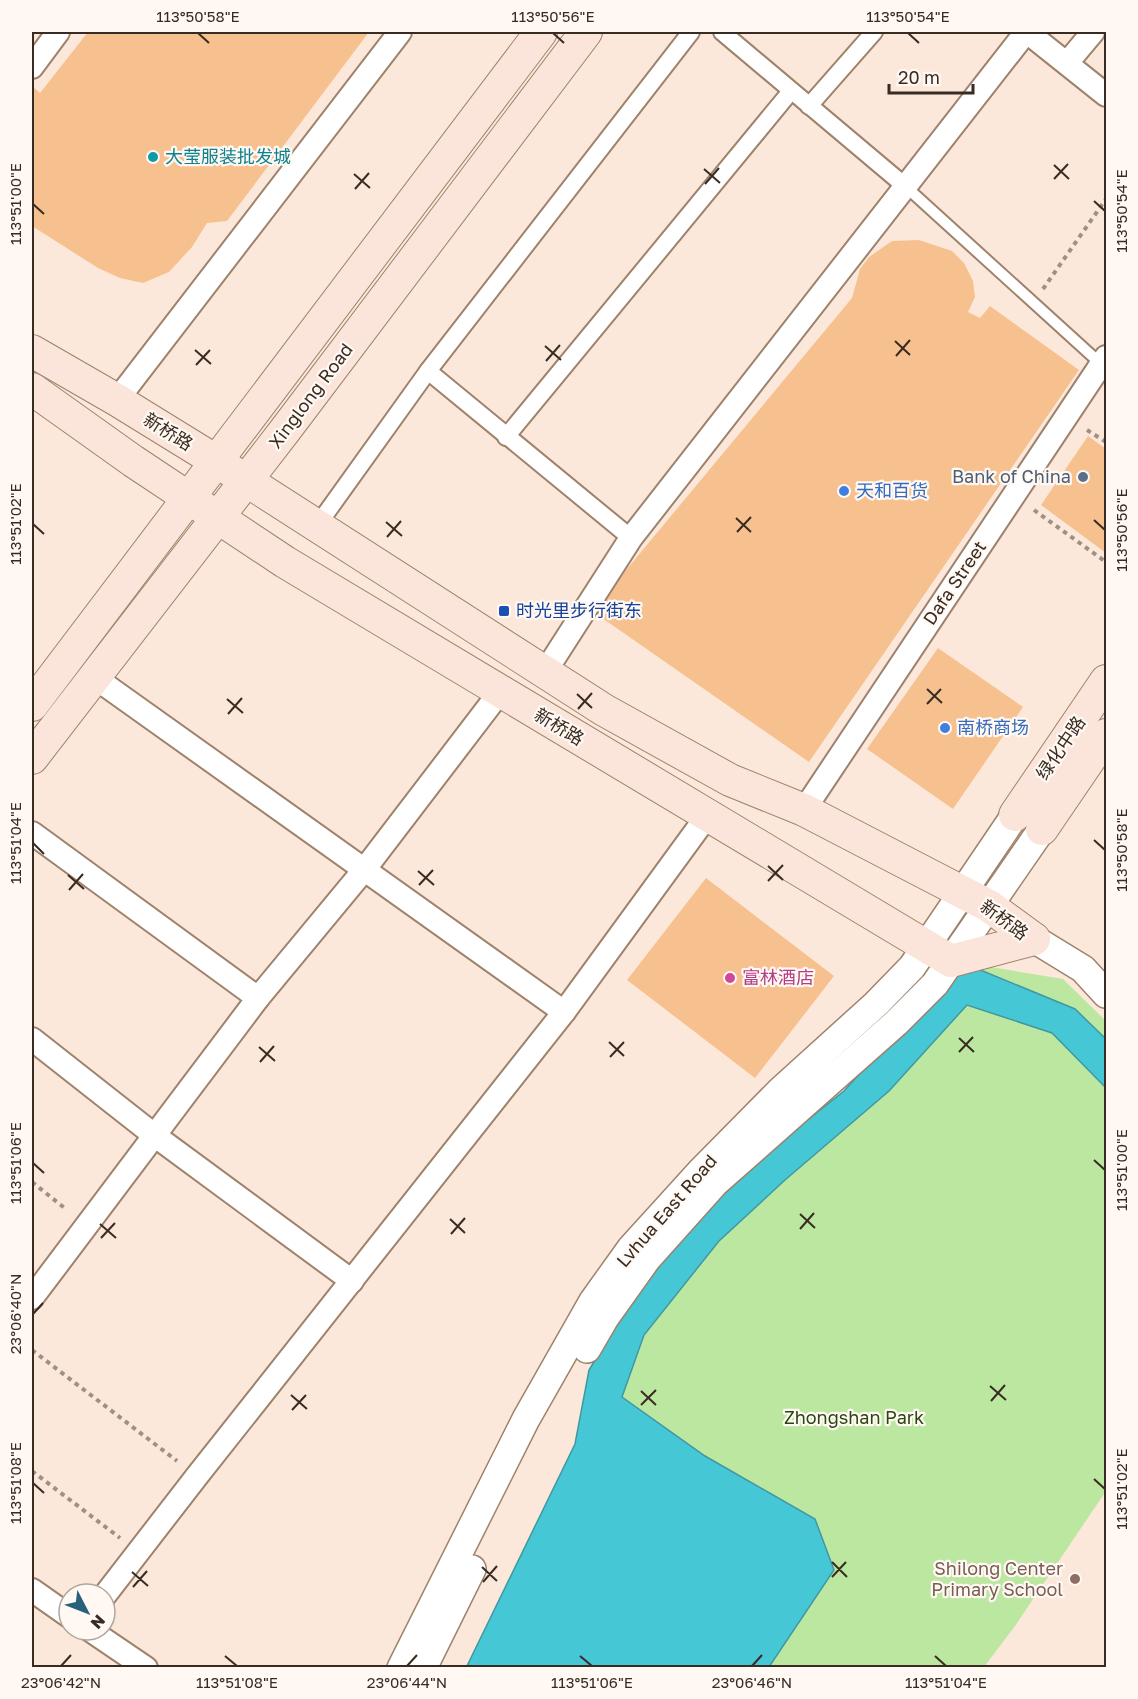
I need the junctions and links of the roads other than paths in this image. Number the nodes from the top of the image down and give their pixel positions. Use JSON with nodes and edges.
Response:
{"nodes":[{"id":1,"x":58,"y":32,"type":"edge"},
{"id":2,"x":400,"y":32,"type":"edge"},
{"id":3,"x":541,"y":32,"type":"edge"},
{"id":4,"x":586,"y":32,"type":"edge"},
{"id":5,"x":691,"y":32,"type":"edge"},
{"id":6,"x":722,"y":32,"type":"edge"},
{"id":7,"x":874,"y":32,"type":"edge"},
{"id":8,"x":1026,"y":32,"type":"edge"},
{"id":9,"x":1093,"y":32,"type":"edge"},
{"id":10,"x":1067,"y":63,"type":"junction"},
{"id":11,"x":32,"y":67,"type":"edge"},
{"id":12,"x":791,"y":91,"type":"junction"},
{"id":13,"x":1107,"y":96,"type":"edge"},
{"id":14,"x":809,"y":106,"type":"junction"},
{"id":15,"x":905,"y":186,"type":"junction"},
{"id":16,"x":32,"y":351,"type":"edge"},
{"id":17,"x":1104,"y":360,"type":"edge"},
{"id":18,"x":428,"y":371,"type":"junction"},
{"id":19,"x":32,"y":389,"type":"edge"},
{"id":20,"x":117,"y":400,"type":"junction"},
{"id":21,"x":506,"y":436,"type":"junction"},
{"id":22,"x":216,"y":462,"type":"junction"},
{"id":23,"x":246,"y":481,"type":"junction"},
{"id":24,"x":189,"y":498,"type":"junction"},
{"id":25,"x":324,"y":516,"type":"dead end"},
{"id":26,"x":218,"y":517,"type":"junction"},
{"id":27,"x":631,"y":538,"type":"junction"},
{"id":28,"x":544,"y":672,"type":"junction"},
{"id":29,"x":94,"y":677,"type":"junction"},
{"id":30,"x":1107,"y":681,"type":"edge"},
{"id":31,"x":500,"y":692,"type":"junction"},
{"id":32,"x":32,"y":705,"type":"edge"},
{"id":33,"x":1107,"y":735,"type":"edge"},
{"id":34,"x":32,"y":758,"type":"edge"},
{"id":35,"x":804,"y":810,"type":"junction"},
{"id":36,"x":1015,"y":815,"type":"joint"},
{"id":37,"x":707,"y":816,"type":"junction"},
{"id":38,"x":1042,"y":829,"type":"joint"},
{"id":39,"x":32,"y":833,"type":"edge"},
{"id":40,"x":364,"y":870,"type":"junction"},
{"id":41,"x":976,"y":899,"type":"junction"},
{"id":42,"x":1034,"y":939,"type":"junction"},
{"id":43,"x":938,"y":953,"type":"junction"},
{"id":44,"x":1107,"y":994,"type":"edge"},
{"id":45,"x":258,"y":998,"type":"junction"},
{"id":46,"x":564,"y":1012,"type":"junction"},
{"id":47,"x":32,"y":1039,"type":"edge"},
{"id":48,"x":154,"y":1135,"type":"junction"},
{"id":49,"x":352,"y":1281,"type":"junction"},
{"id":50,"x":32,"y":1298,"type":"edge"},
{"id":51,"x":115,"y":1582,"type":"edge"},
{"id":52,"x":32,"y":1590,"type":"edge"},
{"id":53,"x":57,"y":1608,"type":"edge"},
{"id":54,"x":108,"y":1642,"type":"edge"},
{"id":55,"x":146,"y":1668,"type":"edge"},
{"id":56,"x":401,"y":1668,"type":"edge"},
{"id":57,"x":423,"y":1668,"type":"edge"}],
"edges":[{"from":1,"to":11,"type":"street"},
{"from":2,"to":20,"type":"street"},
{"from":3,"to":22,"type":"main road","name":"Xinglong Road"},
{"from":4,"to":23,"type":"main road","name":"Xinglong Road"},
{"from":5,"to":18,"type":"street"},
{"from":6,"to":12,"type":"street"},
{"from":7,"to":14,"type":"street"},
{"from":8,"to":10,"type":"street"},
{"from":8,"to":15,"type":"street"},
{"from":9,"to":10,"type":"street"},
{"from":10,"to":13,"type":"street"},
{"from":12,"to":14,"type":"street"},
{"from":12,"to":21,"type":"street"},
{"from":14,"to":15,"type":"street"},
{"from":15,"to":17,"type":"lane"},
{"from":15,"to":27,"type":"street"},
{"from":16,"to":20,"type":"main road","name":"新桥路"},
{"from":17,"to":35,"type":"street","name":"Dafa Street"},
{"from":18,"to":21,"type":"street"},
{"from":18,"to":25,"type":"street"},
{"from":19,"to":24,"type":"main road","name":"新桥路"},
{"from":20,"to":22,"type":"main road","name":"新桥路"},
{"from":21,"to":27,"type":"street"},
{"from":22,"to":23,"type":"main road","name":"新桥路"},
{"from":22,"to":24,"type":"main road","name":"Xinglong Road"},
{"from":23,"to":26,"type":"main road","name":"Xinglong Road"},
{"from":23,"to":28,"type":"main road","name":"新桥路"},
{"from":24,"to":26,"type":"main road","name":"新桥路"},
{"from":24,"to":32,"type":"main road","name":"Xinglong Road"},
{"from":26,"to":29,"type":"main road","name":"Xinglong Road"},
{"from":26,"to":31,"type":"main road","name":"新桥路"},
{"from":27,"to":28,"type":"street"},
{"from":28,"to":35,"type":"main road","name":"新桥路"},
{"from":29,"to":34,"type":"main road","name":"Xinglong Road"},
{"from":29,"to":40,"type":"street"},
{"from":30,"to":36,"type":"main road","name":"绿化中路"},
{"from":31,"to":37,"type":"main road","name":"新桥路"},
{"from":31,"to":40,"type":"street"},
{"from":33,"to":38,"type":"main road","name":"绿化中路"},
{"from":35,"to":41,"type":"main road","name":"新桥路"},
{"from":36,"to":41,"type":"street","name":"Lvhua East Road"},
{"from":37,"to":43,"type":"main road","name":"新桥路"},
{"from":37,"to":46,"type":"street"},
{"from":38,"to":41,"type":"street","name":"Lvhua East Road"},
{"from":39,"to":45,"type":"street"},
{"from":40,"to":45,"type":"street"},
{"from":40,"to":46,"type":"street"},
{"from":41,"to":42,"type":"main road","name":"新桥路"},
{"from":41,"to":43,"type":"street","name":"Lvhua East Road"},
{"from":42,"to":43,"type":"main road","name":"新桥路"},
{"from":42,"to":44,"type":"street"},
{"from":43,"to":56,"type":"street","name":"Lvhua East Road"},
{"from":43,"to":57,"type":"street","name":"Lvhua East Road"},
{"from":45,"to":48,"type":"street"},
{"from":46,"to":49,"type":"street"},
{"from":47,"to":48,"type":"street"},
{"from":48,"to":49,"type":"street"},
{"from":48,"to":50,"type":"street"},
{"from":49,"to":51,"type":"street"},
{"from":52,"to":53,"type":"street"},
{"from":54,"to":55,"type":"street"}]}
